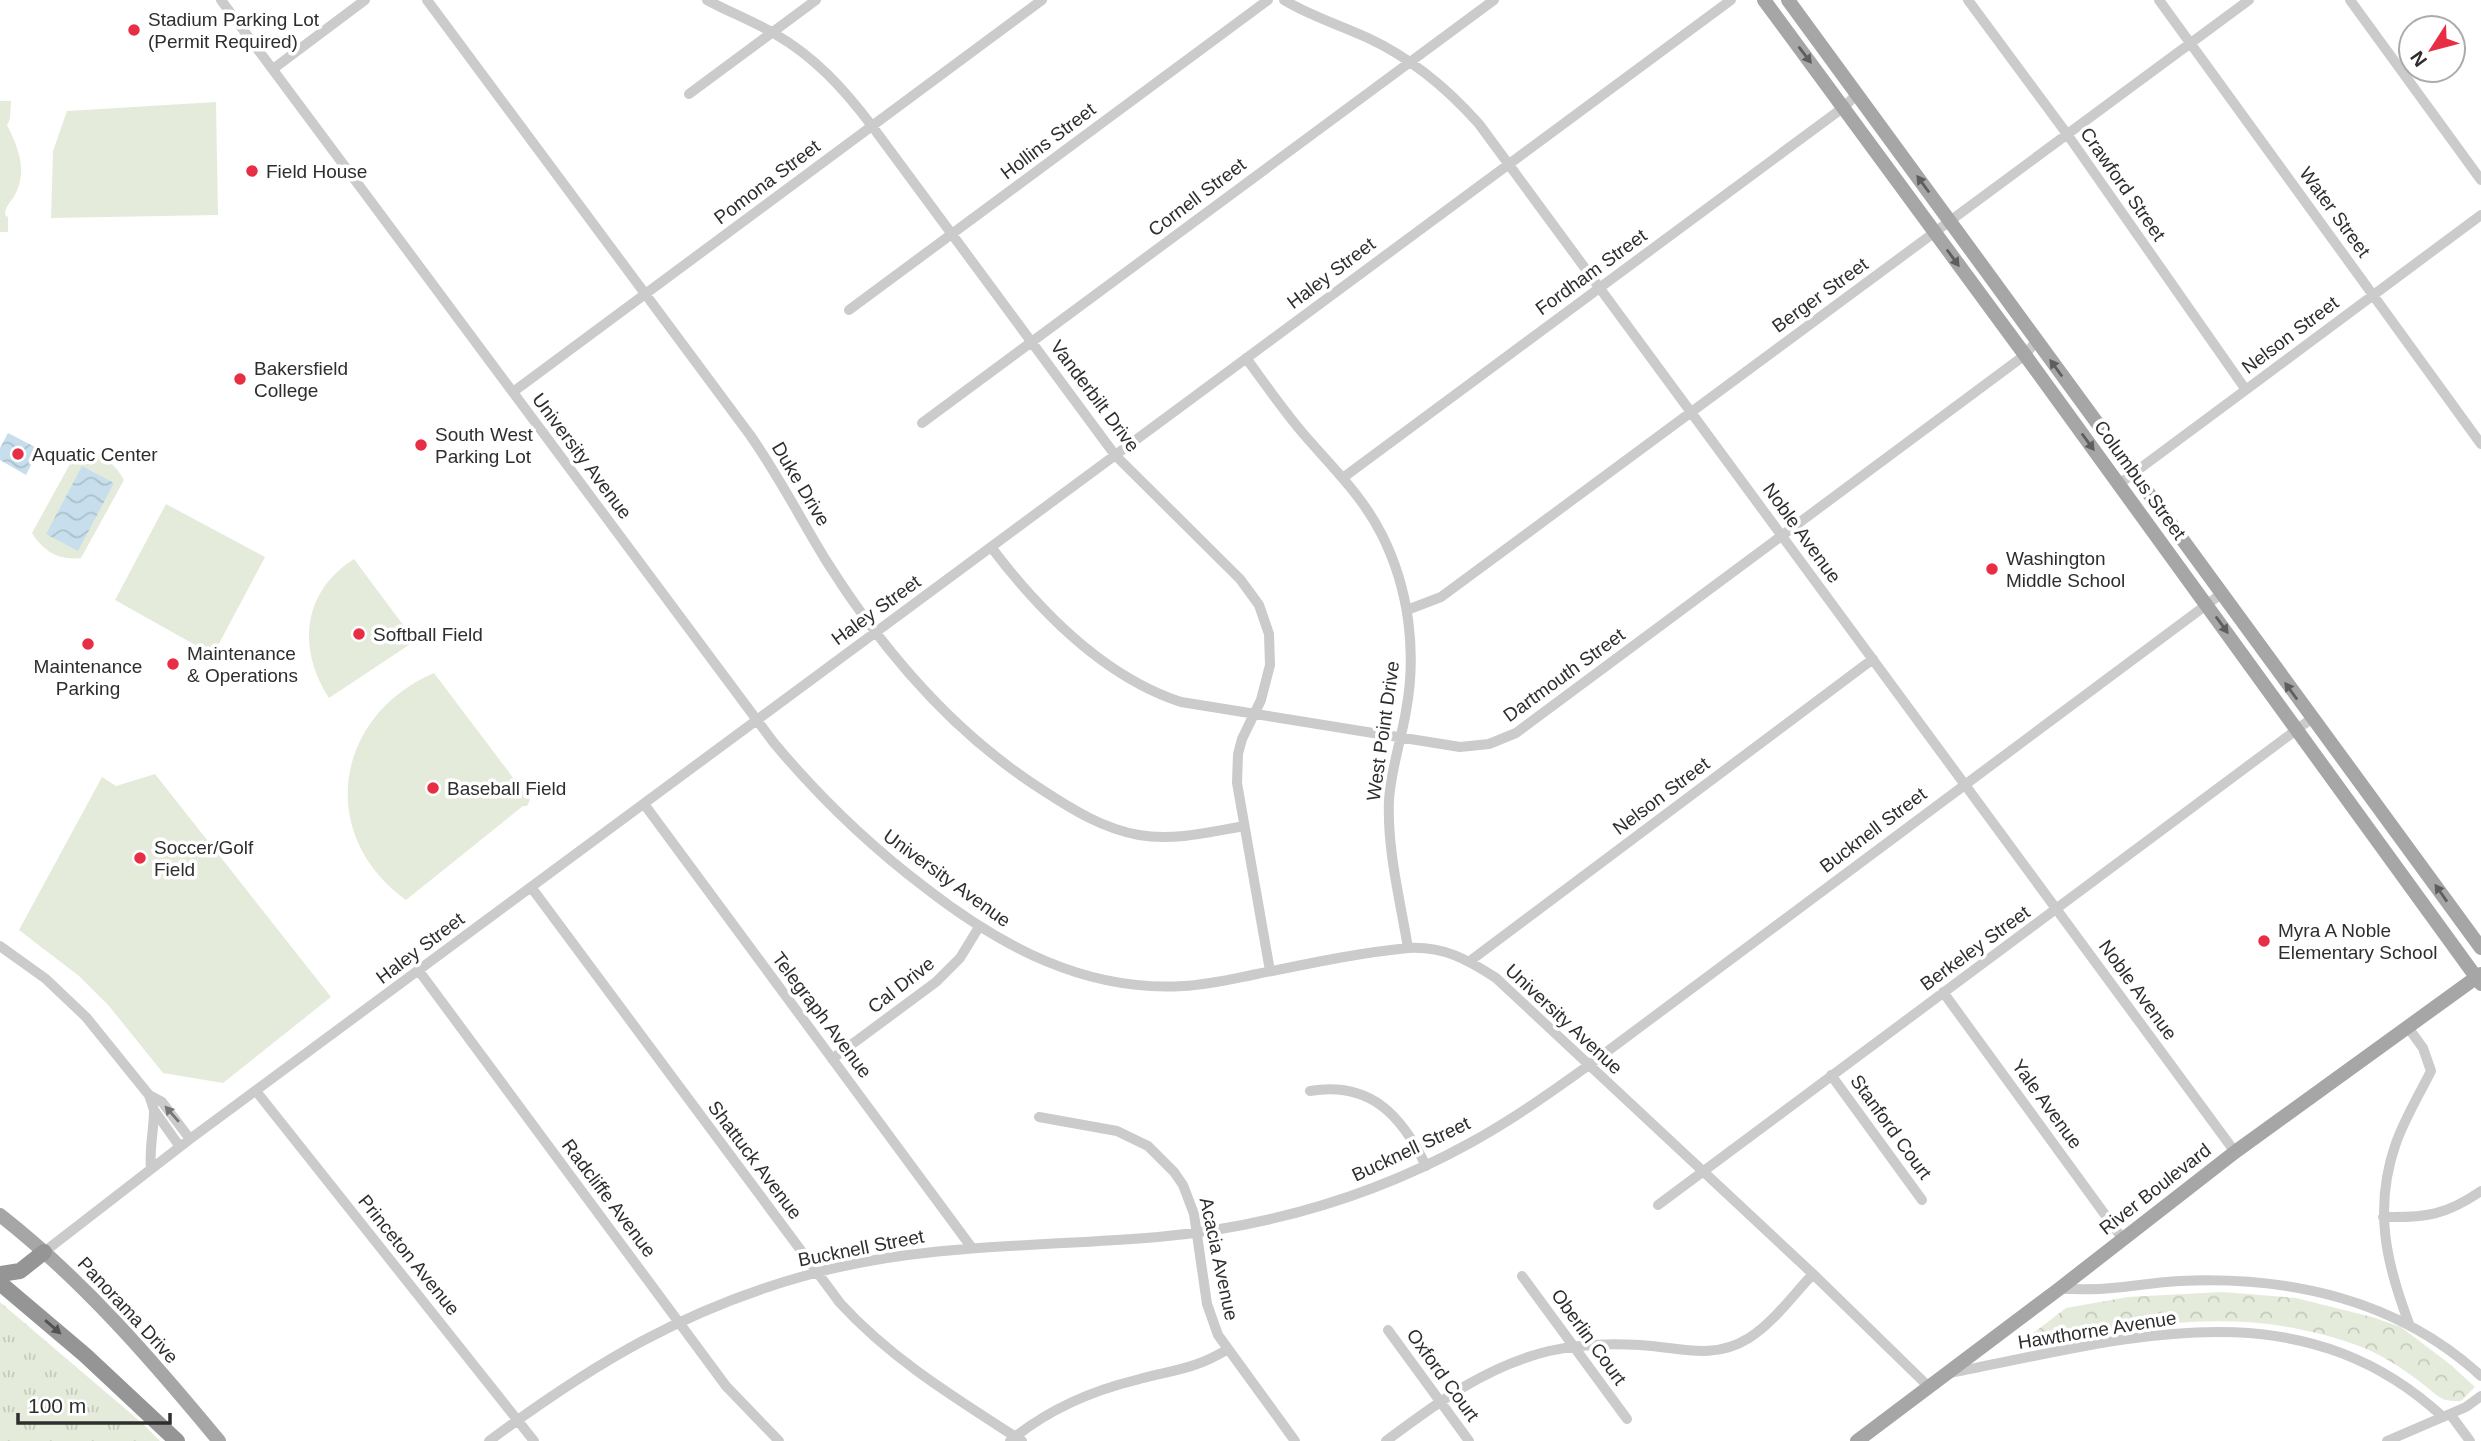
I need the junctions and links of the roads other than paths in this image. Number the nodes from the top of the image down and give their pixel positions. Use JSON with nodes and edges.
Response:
{"nodes":[{"id":1,"x":221,"y":0,"type":"edge"},
{"id":2,"x":365,"y":0,"type":"edge"},
{"id":3,"x":427,"y":0,"type":"edge"},
{"id":4,"x":707,"y":0,"type":"edge"},
{"id":5,"x":816,"y":0,"type":"edge"},
{"id":6,"x":1042,"y":0,"type":"edge"},
{"id":7,"x":1268,"y":0,"type":"edge"},
{"id":8,"x":1283,"y":0,"type":"edge"},
{"id":9,"x":1494,"y":0,"type":"edge"},
{"id":10,"x":1731,"y":0,"type":"edge"},
{"id":11,"x":1764,"y":0,"type":"edge"},
{"id":12,"x":1788,"y":0,"type":"edge"},
{"id":13,"x":1968,"y":0,"type":"edge"},
{"id":14,"x":2159,"y":0,"type":"edge"},
{"id":15,"x":2249,"y":0,"type":"edge"},
{"id":16,"x":2350,"y":0,"type":"edge"},
{"id":17,"x":772,"y":32,"type":"junction"},
{"id":18,"x":2191,"y":43,"type":"junction"},
{"id":19,"x":1410,"y":62,"type":"junction"},
{"id":20,"x":273,"y":69,"type":"junction"},
{"id":21,"x":689,"y":94,"type":"dead end"},
{"id":22,"x":1857,"y":94,"type":"junction"},
{"id":23,"x":1844,"y":107,"type":"junction"},
{"id":24,"x":872,"y":126,"type":"junction"},
{"id":25,"x":2067,"y":134,"type":"junction"},
{"id":26,"x":1509,"y":163,"type":"junction"},
{"id":27,"x":2481,"y":180,"type":"edge"},
{"id":28,"x":2481,"y":215,"type":"edge"},
{"id":29,"x":1950,"y":221,"type":"junction"},
{"id":30,"x":1935,"y":233,"type":"junction"},
{"id":31,"x":952,"y":234,"type":"junction"},
{"id":32,"x":1600,"y":287,"type":"junction"},
{"id":33,"x":645,"y":294,"type":"junction"},
{"id":34,"x":2373,"y":295,"type":"junction"},
{"id":35,"x":849,"y":310,"type":"dead end"},
{"id":36,"x":2036,"y":340,"type":"junction"},
{"id":37,"x":1032,"y":342,"type":"junction"},
{"id":38,"x":2025,"y":355,"type":"junction"},
{"id":39,"x":1246,"y":358,"type":"junction"},
{"id":40,"x":2246,"y":390,"type":"junction"},
{"id":41,"x":513,"y":392,"type":"junction"},
{"id":42,"x":1691,"y":411,"type":"junction"},
{"id":43,"x":922,"y":423,"type":"dead end"},
{"id":44,"x":2481,"y":444,"type":"edge"},
{"id":45,"x":1115,"y":455,"type":"junction"},
{"id":46,"x":2132,"y":474,"type":"junction"},
{"id":47,"x":1344,"y":477,"type":"junction"},
{"id":48,"x":2119,"y":484,"type":"junction"},
{"id":49,"x":1782,"y":535,"type":"junction"},
{"id":50,"x":991,"y":547,"type":"junction"},
{"id":51,"x":2221,"y":594,"type":"junction"},
{"id":52,"x":2207,"y":605,"type":"junction"},
{"id":53,"x":1407,"y":610,"type":"junction"},
{"id":54,"x":876,"y":632,"type":"junction"},
{"id":55,"x":1873,"y":659,"type":"junction"},
{"id":56,"x":1254,"y":714,"type":"junction"},
{"id":57,"x":757,"y":719,"type":"junction"},
{"id":58,"x":2311,"y":719,"type":"junction"},
{"id":59,"x":2298,"y":729,"type":"junction"},
{"id":60,"x":1400,"y":737,"type":"junction"},
{"id":61,"x":1964,"y":783,"type":"junction"},
{"id":62,"x":644,"y":804,"type":"junction"},
{"id":63,"x":1244,"y":826,"type":"junction"},
{"id":64,"x":531,"y":887,"type":"junction"},
{"id":65,"x":2057,"y":909,"type":"junction"},
{"id":66,"x":979,"y":927,"type":"junction"},
{"id":67,"x":0,"y":946,"type":"edge"},
{"id":68,"x":1408,"y":948,"type":"junction"},
{"id":69,"x":2481,"y":948,"type":"edge"},
{"id":70,"x":1470,"y":961,"type":"junction"},
{"id":71,"x":419,"y":971,"type":"junction"},
{"id":72,"x":1270,"y":971,"type":"junction"},
{"id":73,"x":2479,"y":978,"type":"edge"},
{"id":74,"x":1943,"y":992,"type":"junction"},
{"id":75,"x":2407,"y":1026,"type":"junction"},
{"id":76,"x":832,"y":1059,"type":"junction"},
{"id":77,"x":1589,"y":1065,"type":"junction"},
{"id":78,"x":1831,"y":1075,"type":"junction"},
{"id":79,"x":256,"y":1091,"type":"junction"},
{"id":80,"x":1310,"y":1091,"type":"dead end"},
{"id":81,"x":149,"y":1095,"type":"junction"},
{"id":82,"x":154,"y":1110,"type":"junction"},
{"id":83,"x":1039,"y":1117,"type":"dead end"},
{"id":84,"x":190,"y":1139,"type":"junction"},
{"id":85,"x":180,"y":1147,"type":"junction"},
{"id":86,"x":2235,"y":1152,"type":"junction"},
{"id":87,"x":1426,"y":1166,"type":"junction"},
{"id":88,"x":151,"y":1168,"type":"junction"},
{"id":89,"x":1703,"y":1171,"type":"junction"},
{"id":90,"x":2481,"y":1191,"type":"edge"},
{"id":91,"x":1922,"y":1200,"type":"dead end"},
{"id":92,"x":1658,"y":1205,"type":"dead end"},
{"id":93,"x":0,"y":1215,"type":"edge"},
{"id":94,"x":2384,"y":1217,"type":"junction"},
{"id":95,"x":1197,"y":1233,"type":"junction"},
{"id":96,"x":2122,"y":1238,"type":"junction"},
{"id":97,"x":972,"y":1248,"type":"junction"},
{"id":98,"x":44,"y":1252,"type":"junction"},
{"id":99,"x":816,"y":1272,"type":"junction"},
{"id":100,"x":0,"y":1274,"type":"edge"},
{"id":101,"x":1813,"y":1274,"type":"junction"},
{"id":102,"x":1522,"y":1276,"type":"dead end"},
{"id":103,"x":0,"y":1283,"type":"edge"},
{"id":104,"x":2059,"y":1289,"type":"junction"},
{"id":105,"x":678,"y":1322,"type":"junction"},
{"id":106,"x":2410,"y":1326,"type":"junction"},
{"id":107,"x":1388,"y":1330,"type":"dead end"},
{"id":108,"x":1574,"y":1346,"type":"junction"},
{"id":109,"x":1228,"y":1349,"type":"junction"},
{"id":110,"x":1946,"y":1374,"type":"junction"},
{"id":111,"x":2481,"y":1376,"type":"edge"},
{"id":112,"x":1929,"y":1387,"type":"junction"},
{"id":113,"x":2481,"y":1396,"type":"edge"},
{"id":114,"x":1440,"y":1401,"type":"junction"},
{"id":115,"x":2446,"y":1415,"type":"junction"},
{"id":116,"x":1628,"y":1419,"type":"dead end"},
{"id":117,"x":517,"y":1420,"type":"junction"},
{"id":118,"x":1016,"y":1440,"type":"edge"},
{"id":119,"x":177,"y":1441,"type":"edge"},
{"id":120,"x":219,"y":1441,"type":"edge"},
{"id":121,"x":489,"y":1441,"type":"edge"},
{"id":122,"x":534,"y":1441,"type":"edge"},
{"id":123,"x":779,"y":1441,"type":"edge"},
{"id":124,"x":1295,"y":1441,"type":"edge"},
{"id":125,"x":1386,"y":1441,"type":"edge"},
{"id":126,"x":1469,"y":1441,"type":"edge"},
{"id":127,"x":1857,"y":1441,"type":"edge"},
{"id":128,"x":2387,"y":1441,"type":"edge"},
{"id":129,"x":2470,"y":1441,"type":"edge"}],
"edges":[{"from":1,"to":20,"type":"street","name":"University Avenue"},
{"from":2,"to":20,"type":"street"},
{"from":3,"to":33,"type":"street","name":"Duke Drive"},
{"from":4,"to":17,"type":"street","name":"Vanderbilt Drive"},
{"from":5,"to":17,"type":"street"},
{"from":6,"to":24,"type":"street","name":"Pomona Street"},
{"from":7,"to":31,"type":"street","name":"Hollins Street"},
{"from":8,"to":19,"type":"street","name":"Noble Avenue"},
{"from":9,"to":19,"type":"street","name":"Cornell Street"},
{"from":10,"to":26,"type":"street","name":"Haley Street"},
{"from":11,"to":23,"type":"main road","name":"Columbus Street","one_way":true},
{"from":12,"to":22,"type":"main road","name":"Columbus Street"},
{"from":13,"to":25,"type":"street","name":"Crawford Street"},
{"from":14,"to":18,"type":"street","name":"Water Street"},
{"from":15,"to":18,"type":"street","name":"Berger Street"},
{"from":16,"to":27,"type":"street"},
{"from":17,"to":21,"type":"street"},
{"from":17,"to":24,"type":"street","name":"Vanderbilt Drive"},
{"from":18,"to":25,"type":"street","name":"Berger Street"},
{"from":18,"to":34,"type":"street","name":"Water Street"},
{"from":19,"to":26,"type":"street","name":"Noble Avenue"},
{"from":19,"to":37,"type":"street","name":"Cornell Street"},
{"from":20,"to":41,"type":"street","name":"University Avenue"},
{"from":22,"to":23,"type":"street","name":"Fordham Street"},
{"from":29,"to":22,"type":"main road","name":"Columbus Street","one_way":true},
{"from":23,"to":30,"type":"main road","name":"Columbus Street"},
{"from":23,"to":32,"type":"street","name":"Fordham Street"},
{"from":24,"to":31,"type":"street","name":"Vanderbilt Drive"},
{"from":24,"to":33,"type":"street","name":"Pomona Street"},
{"from":25,"to":29,"type":"street","name":"Berger Street"},
{"from":25,"to":40,"type":"street","name":"Crawford Street"},
{"from":26,"to":32,"type":"street","name":"Noble Avenue"},
{"from":26,"to":39,"type":"street","name":"Haley Street"},
{"from":28,"to":34,"type":"street","name":"Nelson Street"},
{"from":29,"to":30,"type":"street","name":"Berger Street"},
{"from":29,"to":36,"type":"main road","name":"Columbus Street"},
{"from":30,"to":38,"type":"main road","name":"Columbus Street","one_way":true},
{"from":30,"to":42,"type":"street","name":"Berger Street"},
{"from":31,"to":35,"type":"street","name":"Hollins Street"},
{"from":31,"to":37,"type":"street","name":"Vanderbilt Drive"},
{"from":32,"to":42,"type":"street","name":"Noble Avenue"},
{"from":32,"to":47,"type":"street","name":"Fordham Street"},
{"from":33,"to":41,"type":"street","name":"Pomona Street"},
{"from":33,"to":54,"type":"street","name":"Duke Drive"},
{"from":34,"to":40,"type":"street","name":"Nelson Street"},
{"from":34,"to":44,"type":"street","name":"Water Street"},
{"from":36,"to":38,"type":"street","name":"Dartmouth Street"},
{"from":46,"to":36,"type":"main road","name":"Columbus Street","one_way":true},
{"from":37,"to":43,"type":"street","name":"Cornell Street"},
{"from":37,"to":45,"type":"street","name":"Vanderbilt Drive"},
{"from":38,"to":48,"type":"main road","name":"Columbus Street","one_way":true},
{"from":38,"to":49,"type":"street","name":"Dartmouth Street"},
{"from":39,"to":45,"type":"street","name":"Haley Street"},
{"from":39,"to":47,"type":"street","name":"West Point Drive"},
{"from":40,"to":46,"type":"street","name":"Nelson Street"},
{"from":41,"to":57,"type":"street","name":"University Avenue"},
{"from":42,"to":49,"type":"street","name":"Noble Avenue"},
{"from":42,"to":53,"type":"street","name":"Berger Street"},
{"from":45,"to":50,"type":"street","name":"Haley Street"},
{"from":45,"to":56,"type":"street","name":"Vanderbilt Drive"},
{"from":46,"to":48,"type":"street","name":"Nelson Street"},
{"from":46,"to":51,"type":"main road","name":"Columbus Street"},
{"from":47,"to":53,"type":"street","name":"West Point Drive"},
{"from":48,"to":52,"type":"main road","name":"Columbus Street"},
{"from":49,"to":55,"type":"street","name":"Noble Avenue"},
{"from":49,"to":60,"type":"street","name":"Dartmouth Street"},
{"from":50,"to":54,"type":"street","name":"Haley Street"},
{"from":50,"to":56,"type":"street","name":"Dartmouth Street"},
{"from":51,"to":52,"type":"street","name":"Bucknell Street"},
{"from":58,"to":51,"type":"main road","name":"Columbus Street","one_way":true},
{"from":52,"to":59,"type":"main road","name":"Columbus Street","one_way":true},
{"from":52,"to":61,"type":"street","name":"Bucknell Street"},
{"from":53,"to":60,"type":"street","name":"West Point Drive"},
{"from":54,"to":57,"type":"street","name":"Haley Street"},
{"from":54,"to":63,"type":"street","name":"Duke Drive"},
{"from":55,"to":61,"type":"street","name":"Noble Avenue"},
{"from":55,"to":70,"type":"street","name":"Nelson Street"},
{"from":56,"to":60,"type":"street","name":"Dartmouth Street"},
{"from":56,"to":63,"type":"street","name":"Vanderbilt Drive"},
{"from":57,"to":62,"type":"street","name":"Haley Street"},
{"from":57,"to":66,"type":"street","name":"University Avenue"},
{"from":58,"to":59,"type":"street","name":"Berkeley Street"},
{"from":69,"to":58,"type":"main road","name":"Columbus Street","one_way":true},
{"from":59,"to":65,"type":"street","name":"Berkeley Street"},
{"from":59,"to":73,"type":"main road","name":"Columbus Street"},
{"from":60,"to":68,"type":"street","name":"West Point Drive"},
{"from":61,"to":65,"type":"street","name":"Noble Avenue"},
{"from":61,"to":77,"type":"street","name":"Bucknell Street"},
{"from":62,"to":64,"type":"street","name":"Haley Street"},
{"from":62,"to":76,"type":"street","name":"Telegraph Avenue"},
{"from":63,"to":72,"type":"street","name":"Vanderbilt Drive"},
{"from":64,"to":71,"type":"street","name":"Haley Street"},
{"from":64,"to":99,"type":"street","name":"Shattuck Avenue"},
{"from":65,"to":74,"type":"street","name":"Berkeley Street"},
{"from":65,"to":86,"type":"street","name":"Noble Avenue"},
{"from":66,"to":72,"type":"street","name":"University Avenue"},
{"from":66,"to":76,"type":"street","name":"Cal Drive"},
{"from":67,"to":81,"type":"street"},
{"from":68,"to":70,"type":"street","name":"University Avenue"},
{"from":68,"to":72,"type":"street","name":"University Avenue"},
{"from":70,"to":77,"type":"street","name":"University Avenue"},
{"from":71,"to":79,"type":"street","name":"Haley Street"},
{"from":71,"to":105,"type":"street","name":"Radcliffe Avenue"},
{"from":73,"to":75,"type":"main road","name":"River Boulevard"},
{"from":74,"to":78,"type":"street","name":"Berkeley Street"},
{"from":74,"to":96,"type":"street","name":"Yale Avenue"},
{"from":75,"to":86,"type":"main road","name":"River Boulevard"},
{"from":75,"to":94,"type":"street"},
{"from":76,"to":97,"type":"street","name":"Telegraph Avenue"},
{"from":77,"to":87,"type":"street","name":"Bucknell Street"},
{"from":77,"to":89,"type":"street","name":"University Avenue"},
{"from":78,"to":89,"type":"street","name":"Berkeley Street"},
{"from":78,"to":91,"type":"street","name":"Stanford Court"},
{"from":79,"to":84,"type":"street","name":"Haley Street"},
{"from":79,"to":117,"type":"street","name":"Princeton Avenue"},
{"from":80,"to":87,"type":"street"},
{"from":81,"to":82,"type":"street"},
{"from":84,"to":81,"type":"street","one_way":true},
{"from":82,"to":85,"type":"street"},
{"from":82,"to":88,"type":"street"},
{"from":83,"to":95,"type":"street","name":"Acacia Avenue"},
{"from":84,"to":85,"type":"street","name":"Haley Street"},
{"from":85,"to":88,"type":"street","name":"Haley Street"},
{"from":86,"to":96,"type":"main road","name":"River Boulevard"},
{"from":87,"to":95,"type":"street","name":"Bucknell Street"},
{"from":88,"to":98,"type":"street","name":"Haley Street"},
{"from":89,"to":92,"type":"street","name":"Berkeley Street"},
{"from":89,"to":101,"type":"street","name":"University Avenue"},
{"from":90,"to":94,"type":"street"},
{"from":93,"to":98,"type":"main road","name":"Panorama Drive"},
{"from":94,"to":106,"type":"street"},
{"from":95,"to":97,"type":"street","name":"Bucknell Street"},
{"from":95,"to":109,"type":"street","name":"Acacia Avenue"},
{"from":96,"to":104,"type":"main road","name":"River Boulevard"},
{"from":97,"to":99,"type":"street","name":"Bucknell Street"},
{"from":98,"to":100,"type":"highway"},
{"from":98,"to":120,"type":"main road","name":"Panorama Drive"},
{"from":99,"to":105,"type":"street","name":"Bucknell Street"},
{"from":99,"to":118,"type":"street","name":"Shattuck Avenue"},
{"from":101,"to":108,"type":"street"},
{"from":101,"to":112,"type":"street","name":"University Avenue"},
{"from":102,"to":108,"type":"street","name":"Oberlin Court"},
{"from":103,"to":119,"type":"highway","one_way":true},
{"from":104,"to":106,"type":"street","name":"Hawthorne Avenue"},
{"from":104,"to":110,"type":"main road","name":"River Boulevard"},
{"from":105,"to":117,"type":"street","name":"Bucknell Street"},
{"from":105,"to":123,"type":"street","name":"Radcliffe Avenue"},
{"from":106,"to":111,"type":"street","name":"Hawthorne Avenue"},
{"from":107,"to":114,"type":"street","name":"Oxford Court"},
{"from":108,"to":114,"type":"street"},
{"from":108,"to":116,"type":"street","name":"Oberlin Court"},
{"from":109,"to":118,"type":"street"},
{"from":109,"to":124,"type":"street","name":"Acacia Avenue"},
{"from":110,"to":112,"type":"main road","name":"River Boulevard"},
{"from":110,"to":115,"type":"street","name":"Hawthorne Avenue"},
{"from":112,"to":127,"type":"main road","name":"River Boulevard"},
{"from":113,"to":115,"type":"street"},
{"from":114,"to":125,"type":"street"},
{"from":114,"to":126,"type":"street","name":"Oxford Court"},
{"from":115,"to":128,"type":"street"},
{"from":115,"to":129,"type":"street","name":"Hawthorne Avenue"},
{"from":117,"to":121,"type":"street","name":"Bucknell Street"},
{"from":117,"to":122,"type":"street","name":"Princeton Avenue"}]}
